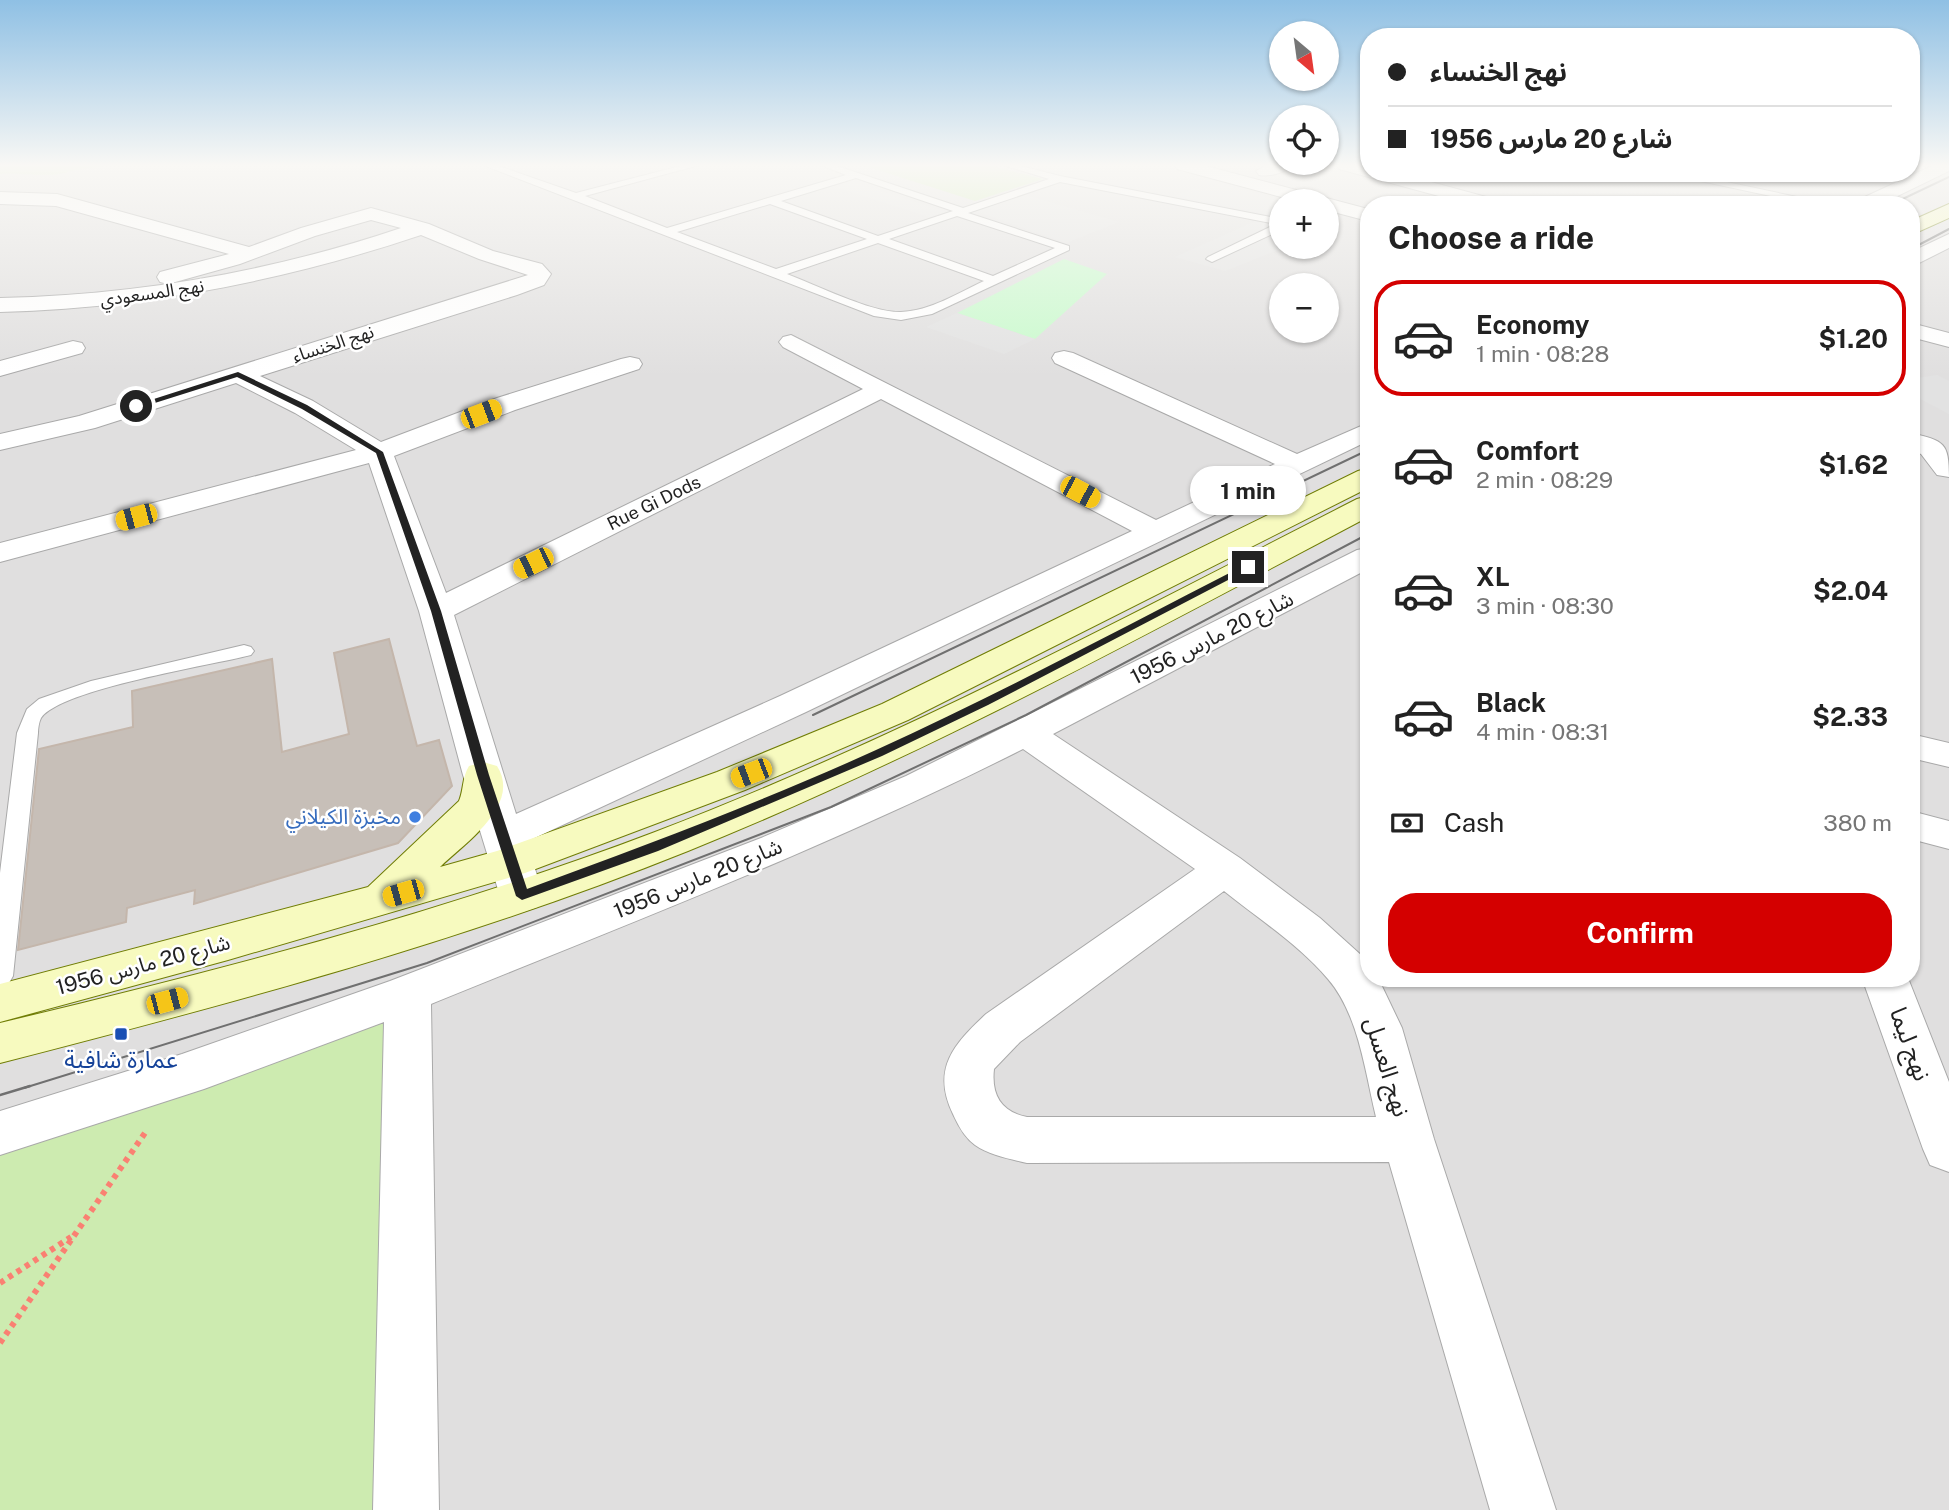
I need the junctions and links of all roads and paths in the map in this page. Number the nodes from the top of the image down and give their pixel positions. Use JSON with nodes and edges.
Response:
{"nodes":[{"id":1,"x":172,"y":235,"type":"edge"},
{"id":2,"x":304,"y":235,"type":"edge"},
{"id":3,"x":399,"y":235,"type":"edge"},
{"id":4,"x":440,"y":235,"type":"edge"},
{"id":5,"x":680,"y":235,"type":"edge"},
{"id":6,"x":871,"y":235,"type":"edge"},
{"id":7,"x":891,"y":235,"type":"edge"},
{"id":8,"x":1029,"y":235,"type":"edge"},
{"id":9,"x":1258,"y":235,"type":"edge"},
{"id":10,"x":881,"y":239,"type":"junction"},
{"id":11,"x":1946,"y":244,"type":"edge"},
{"id":12,"x":242,"y":257,"type":"junction"},
{"id":13,"x":1920,"y":257,"type":"edge"},
{"id":14,"x":1212,"y":259,"type":"dead end"},
{"id":15,"x":274,"y":272,"type":"junction"},
{"id":16,"x":777,"y":273,"type":"junction"},
{"id":17,"x":168,"y":277,"type":"dead end"},
{"id":18,"x":995,"y":281,"type":"junction"},
{"id":19,"x":0,"y":305,"type":"edge"},
{"id":20,"x":1920,"y":332,"type":"edge"},
{"id":21,"x":1949,"y":340,"type":"edge"},
{"id":22,"x":791,"y":342,"type":"dead end"},
{"id":23,"x":73,"y":348,"type":"dead end"},
{"id":24,"x":1064,"y":358,"type":"dead end"},
{"id":25,"x":630,"y":364,"type":"dead end"},
{"id":26,"x":0,"y":369,"type":"edge"},
{"id":27,"x":238,"y":375,"type":"junction"},
{"id":28,"x":872,"y":395,"type":"dead end"},
{"id":29,"x":1360,"y":435,"type":"edge"},
{"id":30,"x":0,"y":442,"type":"edge"},
{"id":31,"x":1920,"y":444,"type":"edge"},
{"id":32,"x":379,"y":452,"type":"junction"},
{"id":33,"x":1299,"y":465,"type":"junction"},
{"id":34,"x":1948,"y":468,"type":"edge"},
{"id":35,"x":1920,"y":473,"type":"edge"},
{"id":36,"x":1360,"y":481,"type":"edge"},
{"id":37,"x":1360,"y":509,"type":"edge"},
{"id":38,"x":1154,"y":531,"type":"junction"},
{"id":39,"x":0,"y":553,"type":"edge"},
{"id":40,"x":1350,"y":573,"type":"edge"},
{"id":41,"x":436,"y":611,"type":"junction"},
{"id":42,"x":244,"y":651,"type":"dead end"},
{"id":43,"x":1025,"y":733,"type":"junction"},
{"id":44,"x":1920,"y":748,"type":"edge"},
{"id":45,"x":1949,"y":755,"type":"edge"},
{"id":46,"x":483,"y":775,"type":"junction"},
{"id":47,"x":1920,"y":827,"type":"edge"},
{"id":48,"x":1949,"y":835,"type":"edge"},
{"id":49,"x":512,"y":865,"type":"junction"},
{"id":50,"x":1225,"y":869,"type":"junction"},
{"id":51,"x":376,"y":901,"type":"junction"},
{"id":52,"x":0,"y":976,"type":"edge"},
{"id":53,"x":1888,"y":987,"type":"edge"},
{"id":54,"x":407,"y":994,"type":"junction"},
{"id":55,"x":0,"y":1003,"type":"edge"},
{"id":56,"x":0,"y":1043,"type":"edge"},
{"id":57,"x":186,"y":1074,"type":"junction"},
{"id":58,"x":0,"y":1133,"type":"edge"},
{"id":59,"x":1408,"y":1139,"type":"junction"},
{"id":60,"x":1949,"y":1149,"type":"edge"},
{"id":61,"x":75,"y":1235,"type":"junction"},
{"id":62,"x":0,"y":1283,"type":"edge"},
{"id":63,"x":0,"y":1343,"type":"edge"},
{"id":64,"x":406,"y":1510,"type":"edge"},
{"id":65,"x":1524,"y":1510,"type":"edge"}],
"edges":[{"from":1,"to":12,"type":"street"},
{"from":2,"to":12,"type":"street"},
{"from":3,"to":15,"type":"street","name":"نهج المسعودي"},
{"from":4,"to":27,"type":"street","name":"نهج الخنساء"},
{"from":5,"to":16,"type":"lane"},
{"from":6,"to":10,"type":"lane"},
{"from":7,"to":10,"type":"lane"},
{"from":8,"to":18,"type":"lane"},
{"from":9,"to":14,"type":"lane"},
{"from":10,"to":16,"type":"lane"},
{"from":10,"to":18,"type":"lane"},
{"from":11,"to":13,"type":"street"},
{"from":12,"to":15,"type":"street"},
{"from":12,"to":17,"type":"street"},
{"from":15,"to":19,"type":"street","name":"نهج المسعودي"},
{"from":16,"to":18,"type":"lane"},
{"from":20,"to":21,"type":"street"},
{"from":22,"to":38,"type":"street"},
{"from":23,"to":26,"type":"street"},
{"from":24,"to":33,"type":"street"},
{"from":25,"to":32,"type":"street"},
{"from":27,"to":30,"type":"street","name":"نهج الخنساء"},
{"from":27,"to":32,"type":"street"},
{"from":28,"to":41,"type":"street","name":"Rue Gi Dods"},
{"from":29,"to":33,"type":"street","name":"شارع 20 مارس 1956"},
{"from":31,"to":34,"type":"street"},
{"from":32,"to":39,"type":"street"},
{"from":32,"to":41,"type":"street"},
{"from":33,"to":38,"type":"street","name":"شارع 20 مارس 1956"},
{"from":34,"to":35,"type":"street"},
{"from":36,"to":49,"type":"main road","name":"شارع 20 مارس 1956"},
{"from":37,"to":49,"type":"main road","name":"شارع 20 مارس 1956"},
{"from":38,"to":49,"type":"street","name":"شارع 20 مارس 1956"},
{"from":40,"to":43,"type":"street","name":"شارع 20 مارس 1956"},
{"from":41,"to":46,"type":"street"},
{"from":42,"to":52,"type":"lane"},
{"from":43,"to":50,"type":"street","name":"نهج العسل"},
{"from":43,"to":54,"type":"street","name":"شارع 20 مارس 1956"},
{"from":44,"to":45,"type":"street"},
{"from":46,"to":49,"type":"street"},
{"from":46,"to":51,"type":"main road"},
{"from":47,"to":48,"type":"street"},
{"from":49,"to":51,"type":"main road","name":"شارع 20 مارس 1956"},
{"from":49,"to":56,"type":"main road","name":"شارع 20 مارس 1956"},
{"from":50,"to":59,"type":"street","name":"نهج العسل"},
{"from":50,"to":59,"type":"street"},
{"from":51,"to":55,"type":"main road","name":"شارع 20 مارس 1956"},
{"from":53,"to":60,"type":"street","name":"نهج ليما"},
{"from":54,"to":57,"type":"street","name":"شارع 20 مارس 1956"},
{"from":54,"to":64,"type":"street"},
{"from":57,"to":58,"type":"street","name":"شارع 20 مارس 1956"},
{"from":57,"to":61,"type":"path"},
{"from":59,"to":65,"type":"street","name":"نهج العسل"},
{"from":61,"to":62,"type":"path"},
{"from":61,"to":63,"type":"path"}]}
